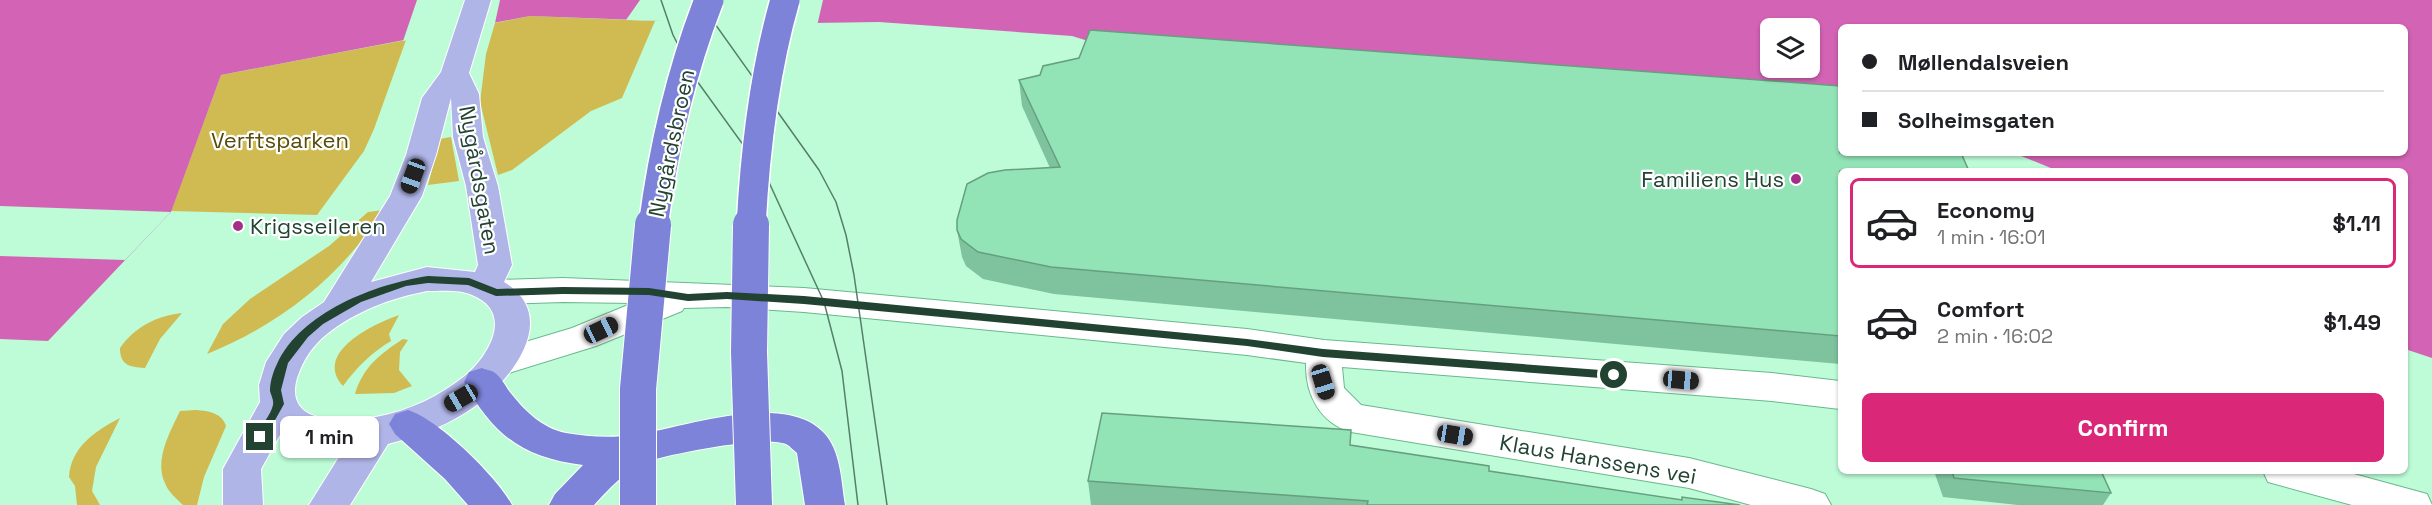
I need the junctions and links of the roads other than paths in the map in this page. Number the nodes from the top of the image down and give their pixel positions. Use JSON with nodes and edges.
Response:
{"nodes":[{"id":1,"x":478,"y":0,"type":"edge"},
{"id":2,"x":709,"y":0,"type":"edge"},
{"id":3,"x":785,"y":0,"type":"edge"},
{"id":4,"x":455,"y":73,"type":"junction"},
{"id":5,"x":491,"y":289,"type":"junction"},
{"id":6,"x":688,"y":297,"type":"junction"},
{"id":7,"x":336,"y":311,"type":"junction"},
{"id":8,"x":1323,"y":353,"type":"junction"},
{"id":9,"x":490,"y":372,"type":"junction"},
{"id":10,"x":1838,"y":395,"type":"edge"},
{"id":11,"x":278,"y":404,"type":"junction"},
{"id":12,"x":392,"y":428,"type":"junction"},
{"id":13,"x":632,"y":450,"type":"junction"},
{"id":14,"x":2294,"y":474,"type":"edge"},
{"id":15,"x":243,"y":505,"type":"edge"},
{"id":16,"x":329,"y":505,"type":"edge"},
{"id":17,"x":492,"y":505,"type":"edge"},
{"id":18,"x":569,"y":505,"type":"edge"},
{"id":19,"x":638,"y":505,"type":"edge"},
{"id":20,"x":754,"y":505,"type":"edge"},
{"id":21,"x":825,"y":505,"type":"edge"},
{"id":22,"x":1811,"y":505,"type":"edge"},
{"id":23,"x":2413,"y":505,"type":"edge"}],
"edges":[{"from":1,"to":4,"type":"main road","name":"Nygårdsgaten"},
{"from":2,"to":19,"type":"highway","name":"Nygårdsbroen","bridge":true},
{"from":3,"to":20,"type":"highway","bridge":true},
{"from":4,"to":5,"type":"main road","name":"Nygårdsgaten"},
{"from":4,"to":7,"type":"main road","name":"Nygårdsgaten"},
{"from":5,"to":6,"type":"street"},
{"from":5,"to":7,"type":"main road"},
{"from":5,"to":9,"type":"main road"},
{"from":6,"to":8,"type":"street"},
{"from":6,"to":9,"type":"street"},
{"from":7,"to":11,"type":"main road"},
{"from":8,"to":10,"type":"street"},
{"from":8,"to":22,"type":"street","name":"Klaus Hanssens vei"},
{"from":9,"to":12,"type":"main road"},
{"from":9,"to":13,"type":"highway"},
{"from":11,"to":12,"type":"main road"},
{"from":11,"to":15,"type":"main road"},
{"from":12,"to":16,"type":"main road"},
{"from":12,"to":17,"type":"highway"},
{"from":13,"to":18,"type":"highway"},
{"from":13,"to":21,"type":"highway"},
{"from":14,"to":23,"type":"street"}]}
